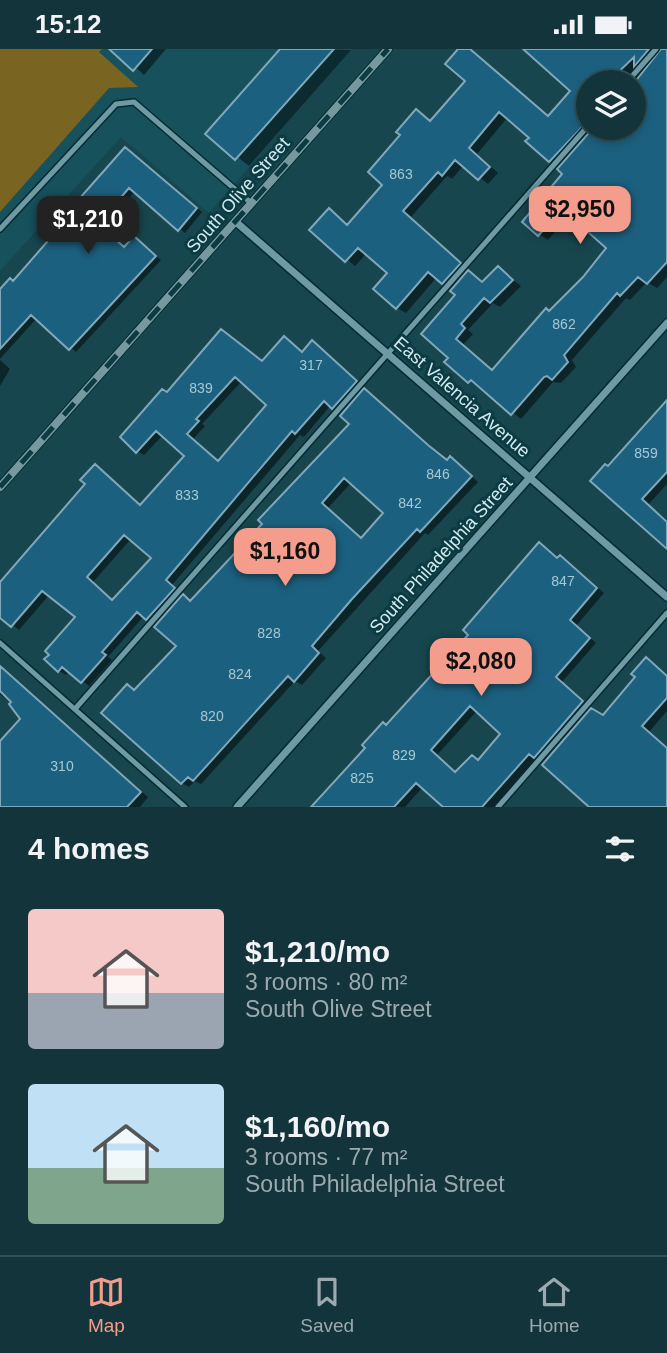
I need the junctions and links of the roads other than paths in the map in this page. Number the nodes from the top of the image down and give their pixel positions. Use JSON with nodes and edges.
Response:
{"nodes":[{"id":1,"x":388,"y":49,"type":"edge"},
{"id":2,"x":656,"y":49,"type":"edge"},
{"id":3,"x":638,"y":70,"type":"edge"},
{"id":4,"x":576,"y":140,"type":"edge"},
{"id":5,"x":251,"y":204,"type":"junction"},
{"id":6,"x":236,"y":222,"type":"junction"},
{"id":7,"x":0,"y":229,"type":"edge"},
{"id":8,"x":667,"y":323,"type":"edge"},
{"id":9,"x":388,"y":353,"type":"junction"},
{"id":10,"x":531,"y":478,"type":"junction"},
{"id":11,"x":0,"y":487,"type":"edge"},
{"id":12,"x":667,"y":597,"type":"edge"},
{"id":13,"x":667,"y":614,"type":"edge"},
{"id":14,"x":0,"y":643,"type":"edge"},
{"id":15,"x":75,"y":709,"type":"junction"},
{"id":16,"x":185,"y":807,"type":"edge"},
{"id":17,"x":237,"y":807,"type":"edge"},
{"id":18,"x":498,"y":807,"type":"edge"}],
"edges":[{"from":1,"to":5,"type":"street","name":"South Olive Street"},
{"from":2,"to":3,"type":"lane"},
{"from":4,"to":9,"type":"lane"},
{"from":5,"to":6,"type":"street","name":"South Olive Street"},
{"from":5,"to":7,"type":"lane"},
{"from":6,"to":9,"type":"street","name":"East Valencia Avenue"},
{"from":6,"to":11,"type":"street","name":"South Olive Street"},
{"from":8,"to":10,"type":"street","name":"South Philadelphia Street"},
{"from":9,"to":10,"type":"street","name":"East Valencia Avenue"},
{"from":9,"to":15,"type":"lane"},
{"from":10,"to":12,"type":"street","name":"East Valencia Avenue"},
{"from":10,"to":17,"type":"street","name":"South Philadelphia Street"},
{"from":13,"to":18,"type":"lane"},
{"from":14,"to":15,"type":"lane"},
{"from":15,"to":16,"type":"lane"}]}
